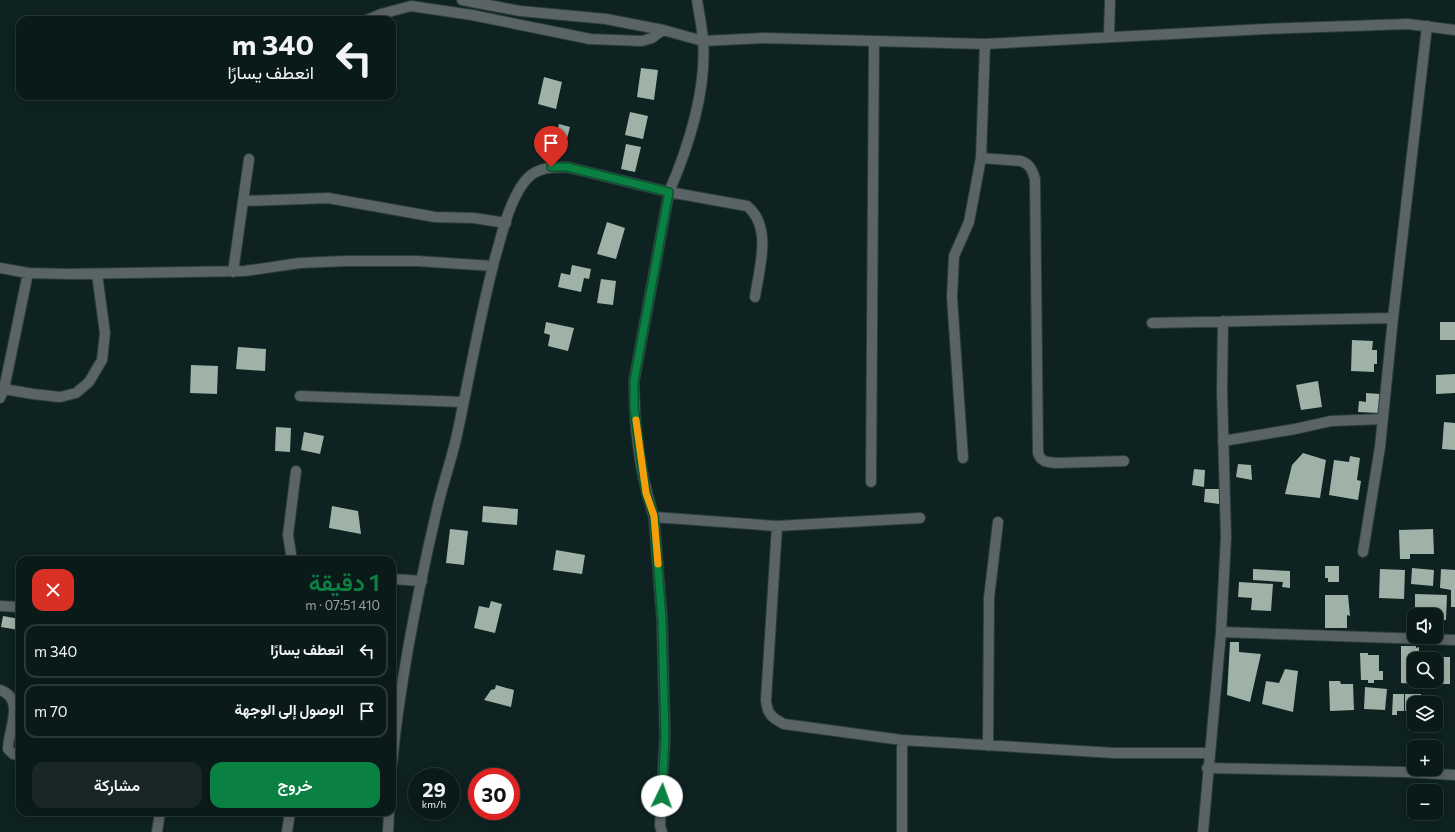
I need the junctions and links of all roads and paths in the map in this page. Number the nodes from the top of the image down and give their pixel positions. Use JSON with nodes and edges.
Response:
{"nodes":[{"id":1,"x":462,"y":0,"type":"edge"},
{"id":2,"x":697,"y":0,"type":"edge"},
{"id":3,"x":1110,"y":0,"type":"edge"},
{"id":4,"x":376,"y":16,"type":"edge"},
{"id":5,"x":1427,"y":26,"type":"junction"},
{"id":6,"x":663,"y":30,"type":"junction"},
{"id":7,"x":1455,"y":30,"type":"edge"},
{"id":8,"x":1109,"y":36,"type":"junction"},
{"id":9,"x":703,"y":41,"type":"junction"},
{"id":10,"x":874,"y":42,"type":"junction"},
{"id":11,"x":985,"y":44,"type":"junction"},
{"id":12,"x":981,"y":158,"type":"junction"},
{"id":13,"x":249,"y":159,"type":"dead end"},
{"id":14,"x":669,"y":192,"type":"junction"},
{"id":15,"x":244,"y":201,"type":"junction"},
{"id":16,"x":506,"y":223,"type":"junction"},
{"id":17,"x":493,"y":266,"type":"junction"},
{"id":18,"x":0,"y":268,"type":"edge"},
{"id":19,"x":233,"y":272,"type":"junction"},
{"id":20,"x":28,"y":273,"type":"junction"},
{"id":21,"x":97,"y":274,"type":"junction"},
{"id":22,"x":755,"y":297,"type":"dead end"},
{"id":23,"x":1393,"y":318,"type":"junction"},
{"id":24,"x":1223,"y":321,"type":"junction"},
{"id":25,"x":1152,"y":323,"type":"dead end"},
{"id":26,"x":4,"y":388,"type":"junction"},
{"id":27,"x":300,"y":396,"type":"dead end"},
{"id":28,"x":0,"y":398,"type":"edge"},
{"id":29,"x":463,"y":402,"type":"junction"},
{"id":30,"x":1383,"y":419,"type":"junction"},
{"id":31,"x":1223,"y":441,"type":"junction"},
{"id":32,"x":963,"y":458,"type":"dead end"},
{"id":33,"x":1124,"y":461,"type":"dead end"},
{"id":34,"x":296,"y":471,"type":"dead end"},
{"id":35,"x":871,"y":482,"type":"dead end"},
{"id":36,"x":654,"y":516,"type":"junction"},
{"id":37,"x":920,"y":518,"type":"dead end"},
{"id":38,"x":998,"y":522,"type":"dead end"},
{"id":39,"x":777,"y":526,"type":"junction"},
{"id":40,"x":1363,"y":552,"type":"dead end"},
{"id":41,"x":291,"y":556,"type":"edge"},
{"id":42,"x":396,"y":579,"type":"edge"},
{"id":43,"x":422,"y":581,"type":"junction"},
{"id":44,"x":0,"y":606,"type":"edge"},
{"id":45,"x":16,"y":607,"type":"edge"},
{"id":46,"x":1220,"y":632,"type":"junction"},
{"id":47,"x":1455,"y":640,"type":"edge"},
{"id":48,"x":0,"y":690,"type":"edge"},
{"id":49,"x":396,"y":736,"type":"edge"},
{"id":50,"x":902,"y":740,"type":"junction"},
{"id":51,"x":988,"y":746,"type":"junction"},
{"id":52,"x":1209,"y":752,"type":"junction"},
{"id":53,"x":16,"y":755,"type":"edge"},
{"id":54,"x":1207,"y":768,"type":"junction"},
{"id":55,"x":1455,"y":775,"type":"edge"},
{"id":56,"x":159,"y":816,"type":"edge"},
{"id":57,"x":289,"y":816,"type":"edge"},
{"id":58,"x":389,"y":816,"type":"edge"},
{"id":59,"x":157,"y":832,"type":"edge"},
{"id":60,"x":287,"y":832,"type":"edge"},
{"id":61,"x":388,"y":832,"type":"edge"},
{"id":62,"x":662,"y":832,"type":"edge"},
{"id":63,"x":902,"y":832,"type":"edge"},
{"id":64,"x":1203,"y":832,"type":"edge"}],
"edges":[{"from":1,"to":6,"type":"street"},
{"from":2,"to":9,"type":"street"},
{"from":3,"to":8,"type":"street"},
{"from":4,"to":6,"type":"street"},
{"from":5,"to":7,"type":"street"},
{"from":5,"to":8,"type":"street"},
{"from":5,"to":23,"type":"street"},
{"from":6,"to":9,"type":"street"},
{"from":8,"to":11,"type":"street"},
{"from":9,"to":10,"type":"street"},
{"from":9,"to":14,"type":"street"},
{"from":10,"to":11,"type":"street"},
{"from":10,"to":35,"type":"street"},
{"from":11,"to":12,"type":"street"},
{"from":12,"to":32,"type":"street"},
{"from":12,"to":33,"type":"street"},
{"from":13,"to":15,"type":"street"},
{"from":14,"to":16,"type":"street"},
{"from":14,"to":22,"type":"street"},
{"from":14,"to":36,"type":"street"},
{"from":15,"to":16,"type":"street"},
{"from":15,"to":19,"type":"street"},
{"from":16,"to":17,"type":"street"},
{"from":17,"to":19,"type":"street"},
{"from":17,"to":29,"type":"street"},
{"from":18,"to":20,"type":"street"},
{"from":19,"to":21,"type":"street"},
{"from":20,"to":21,"type":"street"},
{"from":20,"to":26,"type":"street"},
{"from":21,"to":26,"type":"street"},
{"from":23,"to":24,"type":"street"},
{"from":23,"to":30,"type":"street"},
{"from":24,"to":25,"type":"street"},
{"from":24,"to":31,"type":"street"},
{"from":26,"to":28,"type":"street"},
{"from":27,"to":29,"type":"street"},
{"from":29,"to":43,"type":"street"},
{"from":30,"to":31,"type":"street"},
{"from":30,"to":40,"type":"street"},
{"from":31,"to":46,"type":"street"},
{"from":34,"to":41,"type":"street"},
{"from":36,"to":39,"type":"street"},
{"from":36,"to":62,"type":"street"},
{"from":37,"to":39,"type":"street"},
{"from":38,"to":51,"type":"street"},
{"from":39,"to":50,"type":"street"},
{"from":42,"to":43,"type":"street"},
{"from":43,"to":49,"type":"street"},
{"from":44,"to":45,"type":"street"},
{"from":46,"to":47,"type":"street"},
{"from":46,"to":52,"type":"street"},
{"from":48,"to":53,"type":"street"},
{"from":50,"to":51,"type":"street"},
{"from":50,"to":63,"type":"street"},
{"from":51,"to":52,"type":"street"},
{"from":52,"to":54,"type":"street"},
{"from":54,"to":55,"type":"street"},
{"from":54,"to":64,"type":"street"},
{"from":56,"to":59,"type":"street"},
{"from":57,"to":60,"type":"street"},
{"from":58,"to":61,"type":"street"}]}
